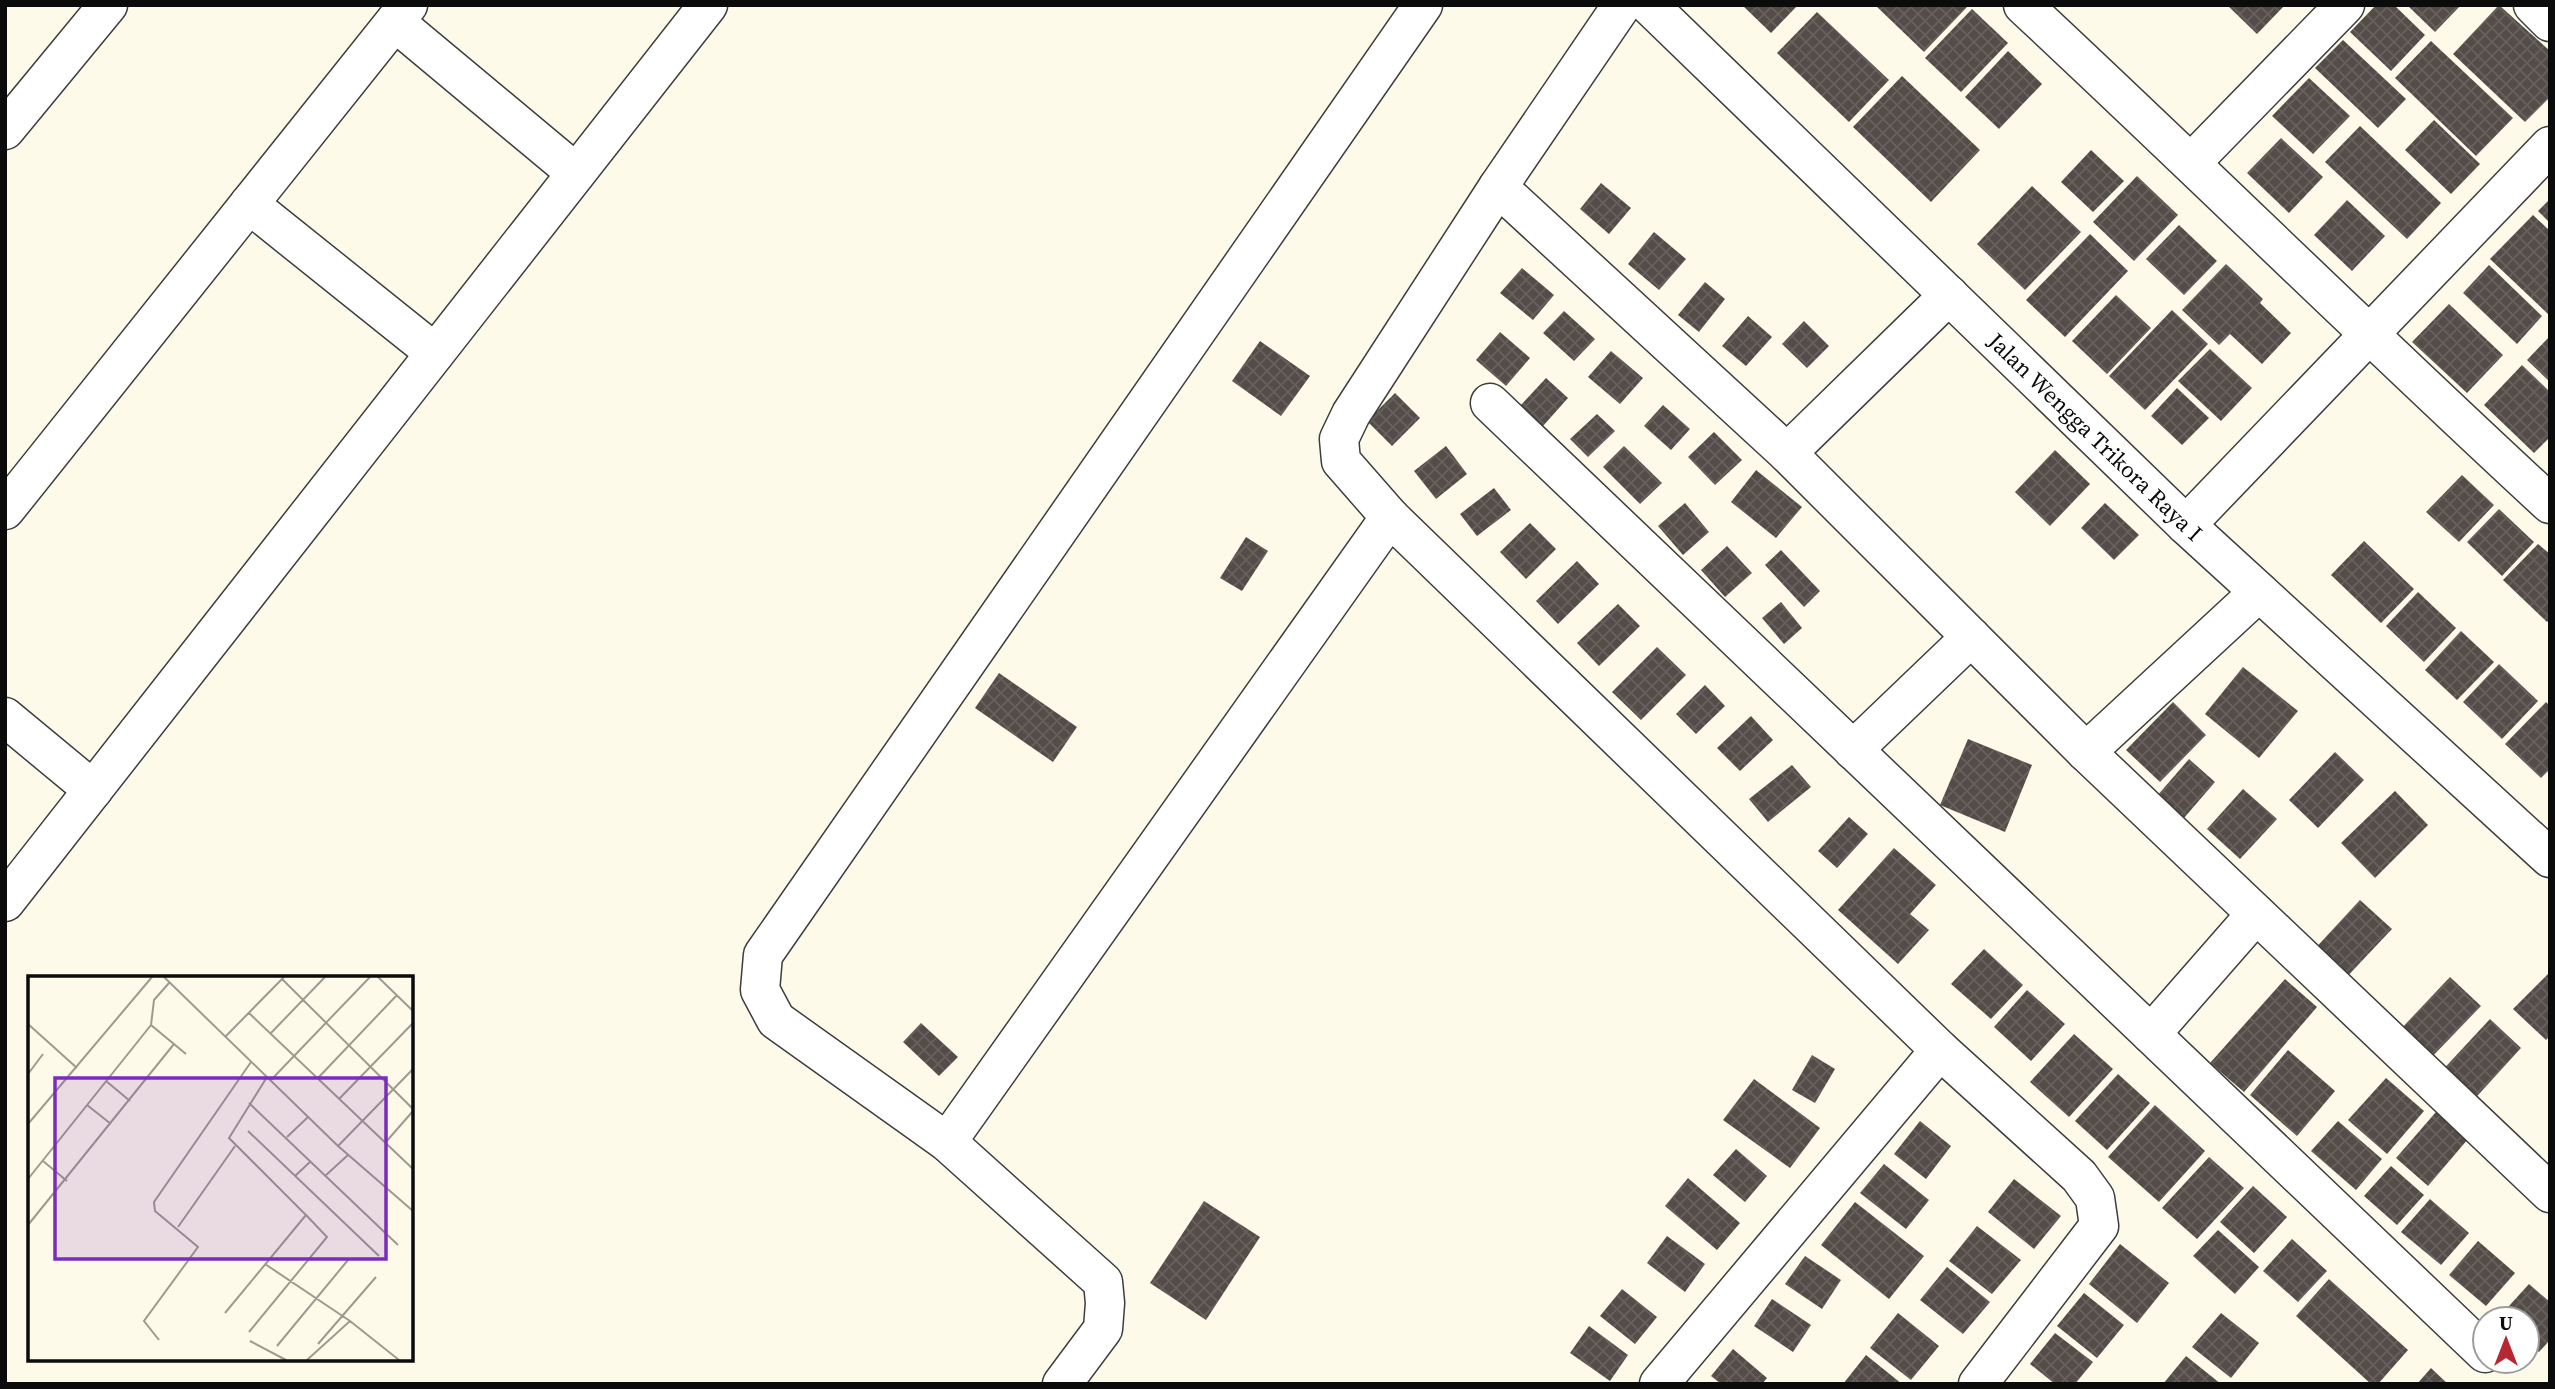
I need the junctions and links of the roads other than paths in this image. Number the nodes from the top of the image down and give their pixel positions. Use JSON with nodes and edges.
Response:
{"nodes":[{"id":1,"x":108,"y":5,"type":"edge"},
{"id":2,"x":708,"y":5,"type":"edge"},
{"id":3,"x":1423,"y":5,"type":"edge"},
{"id":4,"x":1622,"y":5,"type":"edge"},
{"id":5,"x":2023,"y":5,"type":"edge"},
{"id":6,"x":2344,"y":5,"type":"edge"},
{"id":7,"x":2533,"y":5,"type":"edge"},
{"id":8,"x":1662,"y":9,"type":"edge"},
{"id":9,"x":402,"y":14,"type":"edge"},
{"id":10,"x":2550,"y":22,"type":"edge"},
{"id":11,"x":5,"y":130,"type":"edge"},
{"id":12,"x":2550,"y":146,"type":"edge"},
{"id":13,"x":2192,"y":162,"type":"junction"},
{"id":14,"x":576,"y":173,"type":"junction"},
{"id":15,"x":1498,"y":187,"type":"junction"},
{"id":16,"x":249,"y":204,"type":"junction"},
{"id":17,"x":1949,"y":295,"type":"junction"},
{"id":18,"x":2368,"y":334,"type":"junction"},
{"id":19,"x":435,"y":353,"type":"junction"},
{"id":20,"x":1490,"y":403,"type":"dead end"},
{"id":21,"x":1787,"y":453,"type":"junction"},
{"id":22,"x":2547,"y":496,"type":"edge"},
{"id":23,"x":5,"y":510,"type":"edge"},
{"id":24,"x":1390,"y":517,"type":"junction"},
{"id":25,"x":2186,"y":524,"type":"junction"},
{"id":26,"x":2259,"y":592,"type":"junction"},
{"id":27,"x":1971,"y":637,"type":"junction"},
{"id":28,"x":5,"y":717,"type":"edge"},
{"id":29,"x":1853,"y":750,"type":"junction"},
{"id":30,"x":2086,"y":752,"type":"junction"},
{"id":31,"x":93,"y":790,"type":"junction"},
{"id":32,"x":2550,"y":858,"type":"edge"},
{"id":33,"x":5,"y":902,"type":"edge"},
{"id":34,"x":2256,"y":914,"type":"junction"},
{"id":35,"x":2151,"y":1034,"type":"junction"},
{"id":36,"x":1940,"y":1050,"type":"junction"},
{"id":37,"x":947,"y":1142,"type":"junction"},
{"id":38,"x":2550,"y":1193,"type":"edge"},
{"id":39,"x":2471,"y":1340,"type":"edge"},
{"id":40,"x":1062,"y":1384,"type":"edge"},
{"id":41,"x":1659,"y":1384,"type":"edge"},
{"id":42,"x":1979,"y":1384,"type":"edge"}],
"edges":[{"from":1,"to":11,"type":"street"},
{"from":2,"to":14,"type":"street"},
{"from":3,"to":37,"type":"street"},
{"from":4,"to":15,"type":"street"},
{"from":5,"to":13,"type":"street"},
{"from":6,"to":13,"type":"street"},
{"from":7,"to":10,"type":"street"},
{"from":8,"to":17,"type":"street","name":"Jalan Wengga Trikora Raya I"},
{"from":9,"to":14,"type":"street"},
{"from":9,"to":16,"type":"street"},
{"from":12,"to":18,"type":"street"},
{"from":13,"to":18,"type":"street"},
{"from":14,"to":19,"type":"street"},
{"from":15,"to":21,"type":"street"},
{"from":15,"to":24,"type":"street"},
{"from":16,"to":19,"type":"street"},
{"from":16,"to":23,"type":"street"},
{"from":17,"to":21,"type":"street"},
{"from":17,"to":25,"type":"street","name":"Jalan Wengga Trikora Raya I"},
{"from":18,"to":22,"type":"street"},
{"from":18,"to":25,"type":"street"},
{"from":19,"to":31,"type":"street"},
{"from":20,"to":29,"type":"street"},
{"from":21,"to":27,"type":"street"},
{"from":24,"to":36,"type":"street"},
{"from":24,"to":37,"type":"street"},
{"from":25,"to":26,"type":"street","name":"Jalan Wengga Trikora Raya I"},
{"from":26,"to":30,"type":"street"},
{"from":26,"to":32,"type":"street","name":"Jalan Wengga Trikora Raya I"},
{"from":27,"to":29,"type":"street"},
{"from":27,"to":30,"type":"street"},
{"from":28,"to":31,"type":"street"},
{"from":29,"to":35,"type":"street"},
{"from":30,"to":34,"type":"street"},
{"from":31,"to":33,"type":"street"},
{"from":34,"to":35,"type":"street"},
{"from":34,"to":38,"type":"street"},
{"from":35,"to":39,"type":"street"},
{"from":36,"to":41,"type":"street"},
{"from":36,"to":42,"type":"street"},
{"from":37,"to":40,"type":"street"}]}
